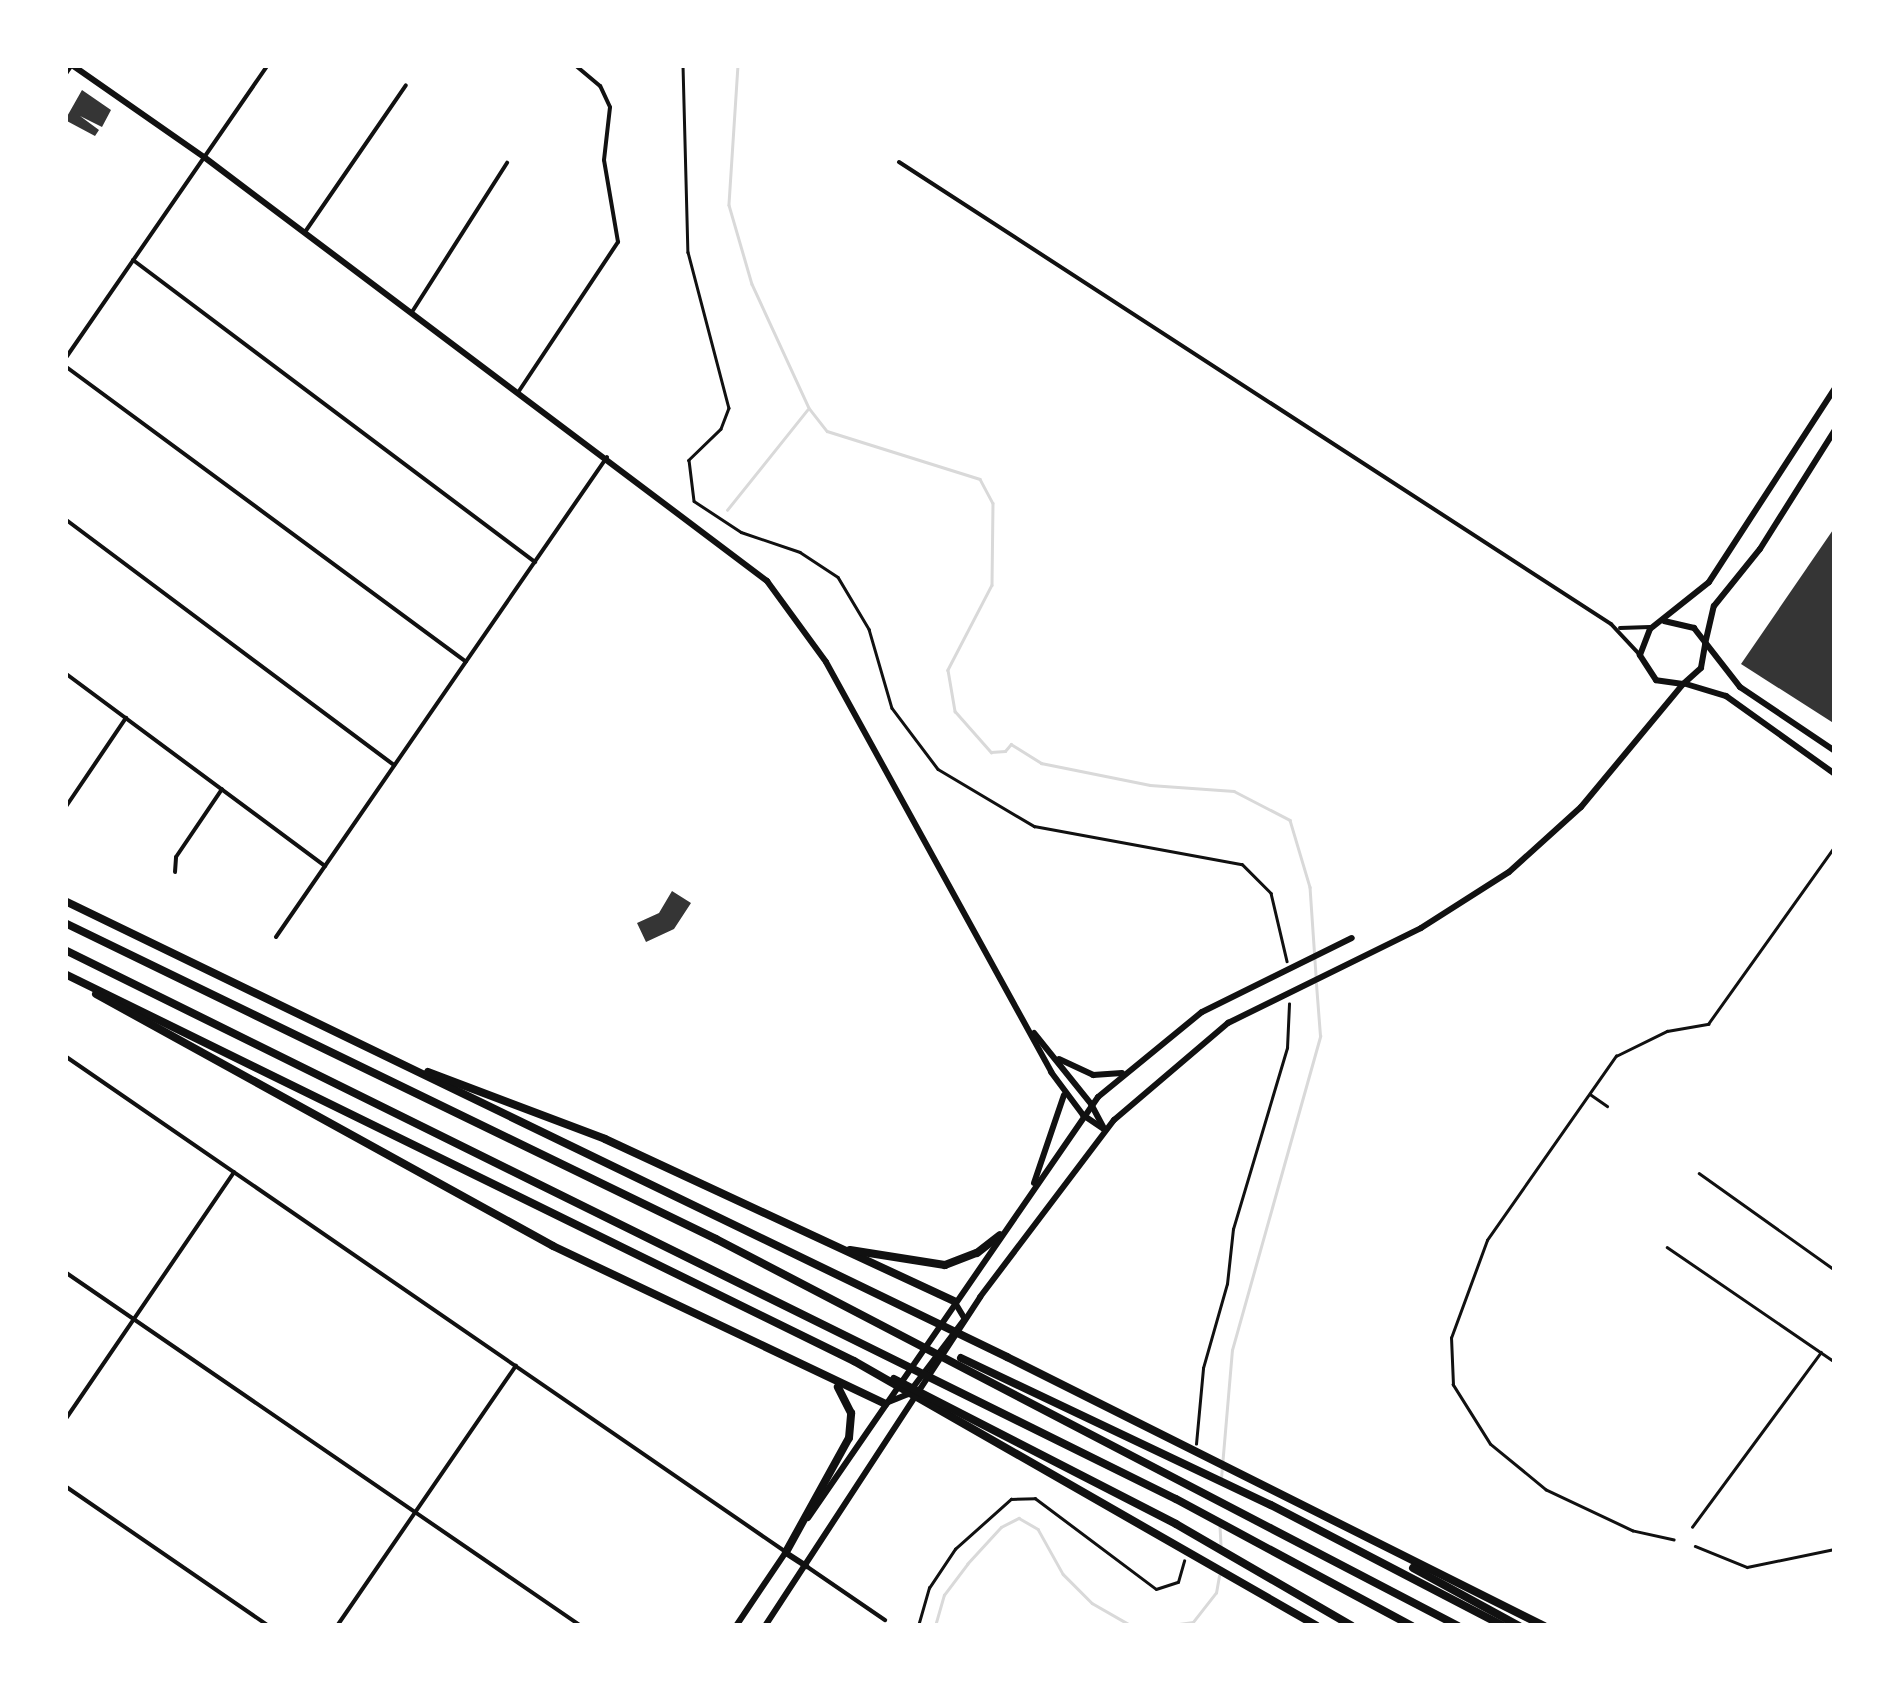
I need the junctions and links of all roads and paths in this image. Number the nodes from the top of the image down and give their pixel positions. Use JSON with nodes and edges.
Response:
{"nodes":[{"id":1,"x":72,"y":65,"type":"edge"},
{"id":2,"x":268,"y":65,"type":"edge"},
{"id":3,"x":575,"y":65,"type":"edge"},
{"id":4,"x":684,"y":65,"type":"edge"},
{"id":5,"x":65,"y":75,"type":"edge"},
{"id":6,"x":406,"y":85,"type":"dead end"},
{"id":7,"x":204,"y":156,"type":"junction"},
{"id":8,"x":899,"y":162,"type":"dead end"},
{"id":9,"x":507,"y":163,"type":"dead end"},
{"id":10,"x":305,"y":232,"type":"junction"},
{"id":11,"x":133,"y":260,"type":"junction"},
{"id":12,"x":412,"y":312,"type":"junction"},
{"id":13,"x":65,"y":362,"type":"edge"},
{"id":14,"x":1835,"y":388,"type":"edge"},
{"id":15,"x":519,"y":391,"type":"junction"},
{"id":16,"x":1835,"y":430,"type":"edge"},
{"id":17,"x":608,"y":457,"type":"junction"},
{"id":18,"x":65,"y":520,"type":"edge"},
{"id":19,"x":536,"y":562,"type":"junction"},
{"id":20,"x":1611,"y":624,"type":"junction"},
{"id":21,"x":1657,"y":624,"type":"junction"},
{"id":22,"x":1705,"y":644,"type":"junction"},
{"id":23,"x":1640,"y":658,"type":"junction"},
{"id":24,"x":466,"y":662,"type":"junction"},
{"id":25,"x":65,"y":673,"type":"edge"},
{"id":26,"x":1684,"y":684,"type":"junction"},
{"id":27,"x":126,"y":718,"type":"junction"},
{"id":28,"x":1835,"y":751,"type":"edge"},
{"id":29,"x":394,"y":765,"type":"junction"},
{"id":30,"x":1835,"y":774,"type":"edge"},
{"id":31,"x":222,"y":789,"type":"junction"},
{"id":32,"x":65,"y":808,"type":"edge"},
{"id":33,"x":1835,"y":846,"type":"edge"},
{"id":34,"x":325,"y":866,"type":"junction"},
{"id":35,"x":175,"y":872,"type":"dead end"},
{"id":36,"x":65,"y":901,"type":"edge"},
{"id":37,"x":65,"y":924,"type":"edge"},
{"id":38,"x":276,"y":937,"type":"dead end"},
{"id":39,"x":1352,"y":938,"type":"dead end"},
{"id":40,"x":65,"y":950,"type":"edge"},
{"id":41,"x":1287,"y":966,"type":"dead end"},
{"id":42,"x":65,"y":976,"type":"edge"},
{"id":43,"x":1289,"y":1002,"type":"dead end"},
{"id":44,"x":1027,"y":1024,"type":"junction"},
{"id":45,"x":65,"y":1056,"type":"edge"},
{"id":46,"x":1054,"y":1056,"type":"junction"},
{"id":47,"x":400,"y":1062,"type":"junction"},
{"id":48,"x":1122,"y":1073,"type":"junction"},
{"id":49,"x":1588,"y":1093,"type":"junction"},
{"id":50,"x":1064,"y":1094,"type":"junction"},
{"id":51,"x":1091,"y":1104,"type":"junction"},
{"id":52,"x":1607,"y":1106,"type":"dead end"},
{"id":53,"x":1083,"y":1115,"type":"junction"},
{"id":54,"x":1105,"y":1130,"type":"junction"},
{"id":55,"x":234,"y":1172,"type":"junction"},
{"id":56,"x":1699,"y":1173,"type":"dead end"},
{"id":57,"x":1034,"y":1183,"type":"junction"},
{"id":58,"x":1000,"y":1235,"type":"junction"},
{"id":59,"x":822,"y":1242,"type":"junction"},
{"id":60,"x":1666,"y":1247,"type":"dead end"},
{"id":61,"x":1835,"y":1270,"type":"edge"},
{"id":62,"x":65,"y":1272,"type":"edge"},
{"id":63,"x":954,"y":1301,"type":"junction"},
{"id":64,"x":965,"y":1319,"type":"junction"},
{"id":65,"x":134,"y":1320,"type":"junction"},
{"id":66,"x":906,"y":1335,"type":"junction"},
{"id":67,"x":1821,"y":1352,"type":"junction"},
{"id":68,"x":854,"y":1360,"type":"junction"},
{"id":69,"x":1834,"y":1360,"type":"edge"},
{"id":70,"x":516,"y":1366,"type":"junction"},
{"id":71,"x":837,"y":1385,"type":"junction"},
{"id":72,"x":1200,"y":1390,"type":"dead end"},
{"id":73,"x":885,"y":1404,"type":"junction"},
{"id":74,"x":65,"y":1420,"type":"edge"},
{"id":75,"x":65,"y":1486,"type":"edge"},
{"id":76,"x":415,"y":1512,"type":"junction"},
{"id":77,"x":1061,"y":1516,"type":"dead end"},
{"id":78,"x":1692,"y":1526,"type":"dead end"},
{"id":79,"x":1352,"y":1533,"type":"junction"},
{"id":80,"x":1674,"y":1540,"type":"dead end"},
{"id":81,"x":1694,"y":1546,"type":"dead end"},
{"id":82,"x":1835,"y":1549,"type":"edge"},
{"id":83,"x":786,"y":1552,"type":"junction"},
{"id":84,"x":806,"y":1566,"type":"junction"},
{"id":85,"x":885,"y":1620,"type":"dead end"},
{"id":86,"x":270,"y":1626,"type":"edge"},
{"id":87,"x":336,"y":1626,"type":"edge"},
{"id":88,"x":581,"y":1626,"type":"edge"},
{"id":89,"x":736,"y":1626,"type":"edge"},
{"id":90,"x":765,"y":1626,"type":"edge"},
{"id":91,"x":918,"y":1626,"type":"edge"},
{"id":92,"x":1316,"y":1626,"type":"edge"},
{"id":93,"x":1352,"y":1626,"type":"edge"},
{"id":94,"x":1412,"y":1626,"type":"edge"},
{"id":95,"x":1458,"y":1626,"type":"edge"},
{"id":96,"x":1503,"y":1626,"type":"edge"},
{"id":97,"x":1519,"y":1626,"type":"edge"},
{"id":98,"x":1544,"y":1626,"type":"edge"}],
"edges":[{"from":1,"to":5,"type":"street"},
{"from":1,"to":7,"type":"main road"},
{"from":2,"to":7,"type":"street"},
{"from":3,"to":15,"type":"street"},
{"from":4,"to":41,"type":"path"},
{"from":6,"to":10,"type":"street"},
{"from":7,"to":10,"type":"main road"},
{"from":7,"to":11,"type":"street"},
{"from":8,"to":20,"type":"street"},
{"from":9,"to":12,"type":"street"},
{"from":10,"to":12,"type":"main road"},
{"from":11,"to":13,"type":"street"},
{"from":11,"to":19,"type":"street"},
{"from":12,"to":15,"type":"main road"},
{"from":13,"to":24,"type":"street"},
{"from":14,"to":21,"type":"main road"},
{"from":15,"to":17,"type":"main road"},
{"from":16,"to":22,"type":"main road"},
{"from":17,"to":19,"type":"street"},
{"from":17,"to":44,"type":"main road"},
{"from":18,"to":29,"type":"street"},
{"from":19,"to":24,"type":"street"},
{"from":20,"to":21,"type":"street"},
{"from":20,"to":23,"type":"street"},
{"from":21,"to":22,"type":"main road"},
{"from":21,"to":23,"type":"main road"},
{"from":22,"to":26,"type":"main road"},
{"from":22,"to":28,"type":"main road"},
{"from":23,"to":26,"type":"main road"},
{"from":24,"to":29,"type":"street"},
{"from":25,"to":27,"type":"street"},
{"from":26,"to":30,"type":"main road"},
{"from":26,"to":54,"type":"main road"},
{"from":27,"to":31,"type":"street"},
{"from":27,"to":32,"type":"street"},
{"from":29,"to":34,"type":"street"},
{"from":31,"to":34,"type":"street"},
{"from":31,"to":35,"type":"street"},
{"from":33,"to":49,"type":"lane"},
{"from":34,"to":38,"type":"street"},
{"from":36,"to":47,"type":"highway"},
{"from":37,"to":66,"type":"highway"},
{"from":39,"to":48,"type":"main road"},
{"from":40,"to":94,"type":"highway"},
{"from":42,"to":68,"type":"highway"},
{"from":42,"to":71,"type":"highway"},
{"from":43,"to":72,"type":"path"},
{"from":44,"to":46,"type":"main road"},
{"from":44,"to":50,"type":"main road"},
{"from":45,"to":55,"type":"street"},
{"from":46,"to":48,"type":"main road"},
{"from":46,"to":51,"type":"main road"},
{"from":47,"to":59,"type":"highway"},
{"from":47,"to":79,"type":"highway"},
{"from":48,"to":51,"type":"main road"},
{"from":49,"to":52,"type":"lane"},
{"from":49,"to":80,"type":"lane"},
{"from":50,"to":53,"type":"main road"},
{"from":50,"to":57,"type":"main road"},
{"from":51,"to":53,"type":"main road"},
{"from":51,"to":54,"type":"main road"},
{"from":53,"to":54,"type":"main road"},
{"from":53,"to":57,"type":"main road"},
{"from":54,"to":64,"type":"main road"},
{"from":55,"to":65,"type":"street"},
{"from":55,"to":70,"type":"street"},
{"from":56,"to":61,"type":"lane"},
{"from":57,"to":58,"type":"main road"},
{"from":58,"to":59,"type":"highway"},
{"from":58,"to":63,"type":"main road"},
{"from":59,"to":63,"type":"highway"},
{"from":60,"to":67,"type":"lane"},
{"from":62,"to":65,"type":"street"},
{"from":63,"to":64,"type":"main road"},
{"from":63,"to":73,"type":"main road"},
{"from":64,"to":73,"type":"main road"},
{"from":64,"to":84,"type":"main road"},
{"from":65,"to":74,"type":"street"},
{"from":65,"to":76,"type":"street"},
{"from":66,"to":95,"type":"highway"},
{"from":66,"to":96,"type":"highway"},
{"from":67,"to":69,"type":"lane"},
{"from":67,"to":78,"type":"lane"},
{"from":68,"to":92,"type":"highway"},
{"from":68,"to":93,"type":"highway"},
{"from":70,"to":76,"type":"street"},
{"from":70,"to":83,"type":"street"},
{"from":71,"to":73,"type":"highway"},
{"from":71,"to":83,"type":"highway"},
{"from":73,"to":83,"type":"main road"},
{"from":75,"to":86,"type":"street"},
{"from":76,"to":87,"type":"street"},
{"from":76,"to":88,"type":"street"},
{"from":77,"to":91,"type":"path"},
{"from":79,"to":97,"type":"highway"},
{"from":79,"to":98,"type":"highway"},
{"from":81,"to":82,"type":"lane"},
{"from":83,"to":84,"type":"main road"},
{"from":83,"to":89,"type":"main road"},
{"from":84,"to":85,"type":"street"},
{"from":84,"to":90,"type":"main road"}]}
